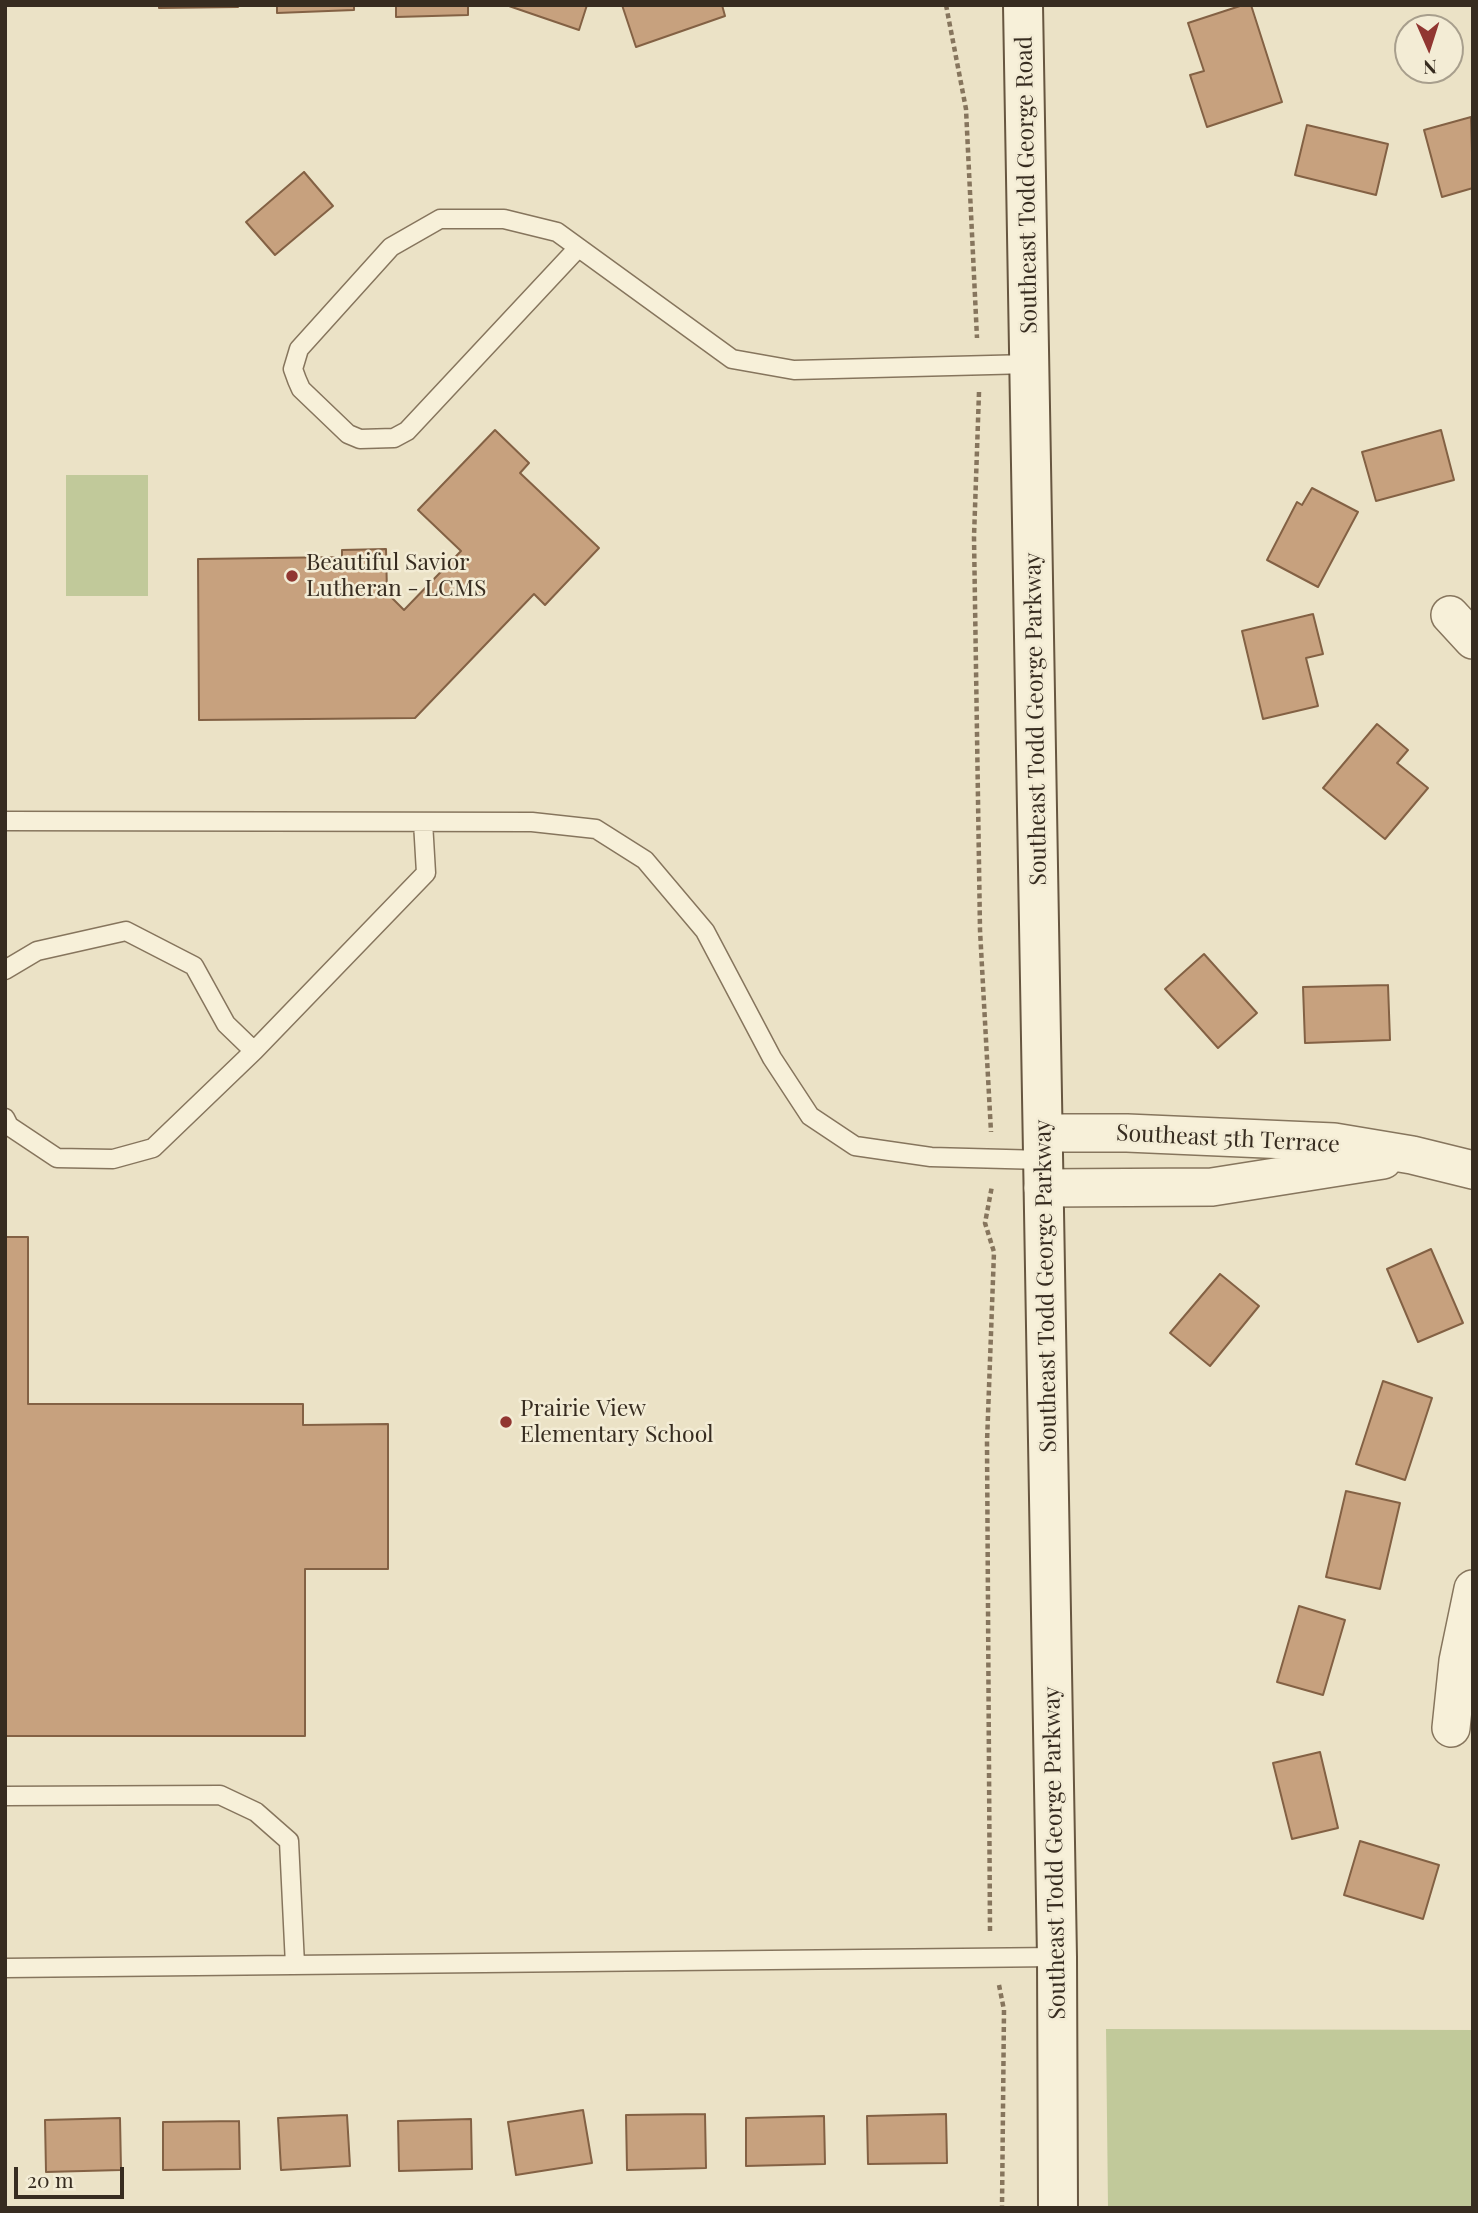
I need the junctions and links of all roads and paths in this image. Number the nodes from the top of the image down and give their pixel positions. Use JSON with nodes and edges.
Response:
{"nodes":[{"id":1,"x":946,"y":5,"type":"edge"},
{"id":2,"x":1023,"y":5,"type":"edge"},
{"id":3,"x":578,"y":247,"type":"junction"},
{"id":4,"x":976,"y":331,"type":"dead end"},
{"id":5,"x":1030,"y":364,"type":"junction"},
{"id":6,"x":979,"y":411,"type":"dead end"},
{"id":7,"x":5,"y":821,"type":"edge"},
{"id":8,"x":423,"y":822,"type":"junction"},
{"id":9,"x":7,"y":965,"type":"edge"},
{"id":10,"x":254,"y":1051,"type":"junction"},
{"id":11,"x":989,"y":1102,"type":"dead end"},
{"id":12,"x":5,"y":1118,"type":"edge"},
{"id":13,"x":1412,"y":1155,"type":"junction"},
{"id":14,"x":1043,"y":1160,"type":"junction"},
{"id":15,"x":1473,"y":1170,"type":"edge"},
{"id":16,"x":985,"y":1223,"type":"dead end"},
{"id":17,"x":1473,"y":1589,"type":"edge"},
{"id":18,"x":1451,"y":1728,"type":"dead end"},
{"id":19,"x":5,"y":1796,"type":"edge"},
{"id":20,"x":989,"y":1925,"type":"dead end"},
{"id":21,"x":1057,"y":1956,"type":"junction"},
{"id":22,"x":295,"y":1965,"type":"junction"},
{"id":23,"x":5,"y":1968,"type":"edge"},
{"id":24,"x":1004,"y":2010,"type":"dead end"},
{"id":25,"x":1002,"y":2208,"type":"edge"},
{"id":26,"x":1058,"y":2208,"type":"edge"}],
"edges":[{"from":1,"to":4,"type":"path"},
{"from":2,"to":5,"type":"main road","name":"Southeast Todd George Road"},
{"from":3,"to":3,"type":"lane"},
{"from":3,"to":5,"type":"lane"},
{"from":5,"to":14,"type":"main road","name":"Southeast Todd George Parkway"},
{"from":6,"to":11,"type":"path"},
{"from":7,"to":8,"type":"lane"},
{"from":8,"to":10,"type":"lane"},
{"from":8,"to":14,"type":"lane"},
{"from":9,"to":10,"type":"lane"},
{"from":10,"to":12,"type":"lane"},
{"from":13,"to":14,"type":"street","name":"Southeast 5th Terrace"},
{"from":13,"to":14,"type":"street","name":"Southeast 5th Terrace"},
{"from":13,"to":15,"type":"street","name":"Southeast 5th Terrace"},
{"from":14,"to":21,"type":"main road","name":"Southeast Todd George Parkway"},
{"from":16,"to":20,"type":"path"},
{"from":17,"to":18,"type":"street"},
{"from":19,"to":22,"type":"lane"},
{"from":21,"to":22,"type":"lane"},
{"from":21,"to":26,"type":"main road","name":"Southeast Todd George Parkway"},
{"from":22,"to":23,"type":"lane"},
{"from":24,"to":25,"type":"path"}]}
